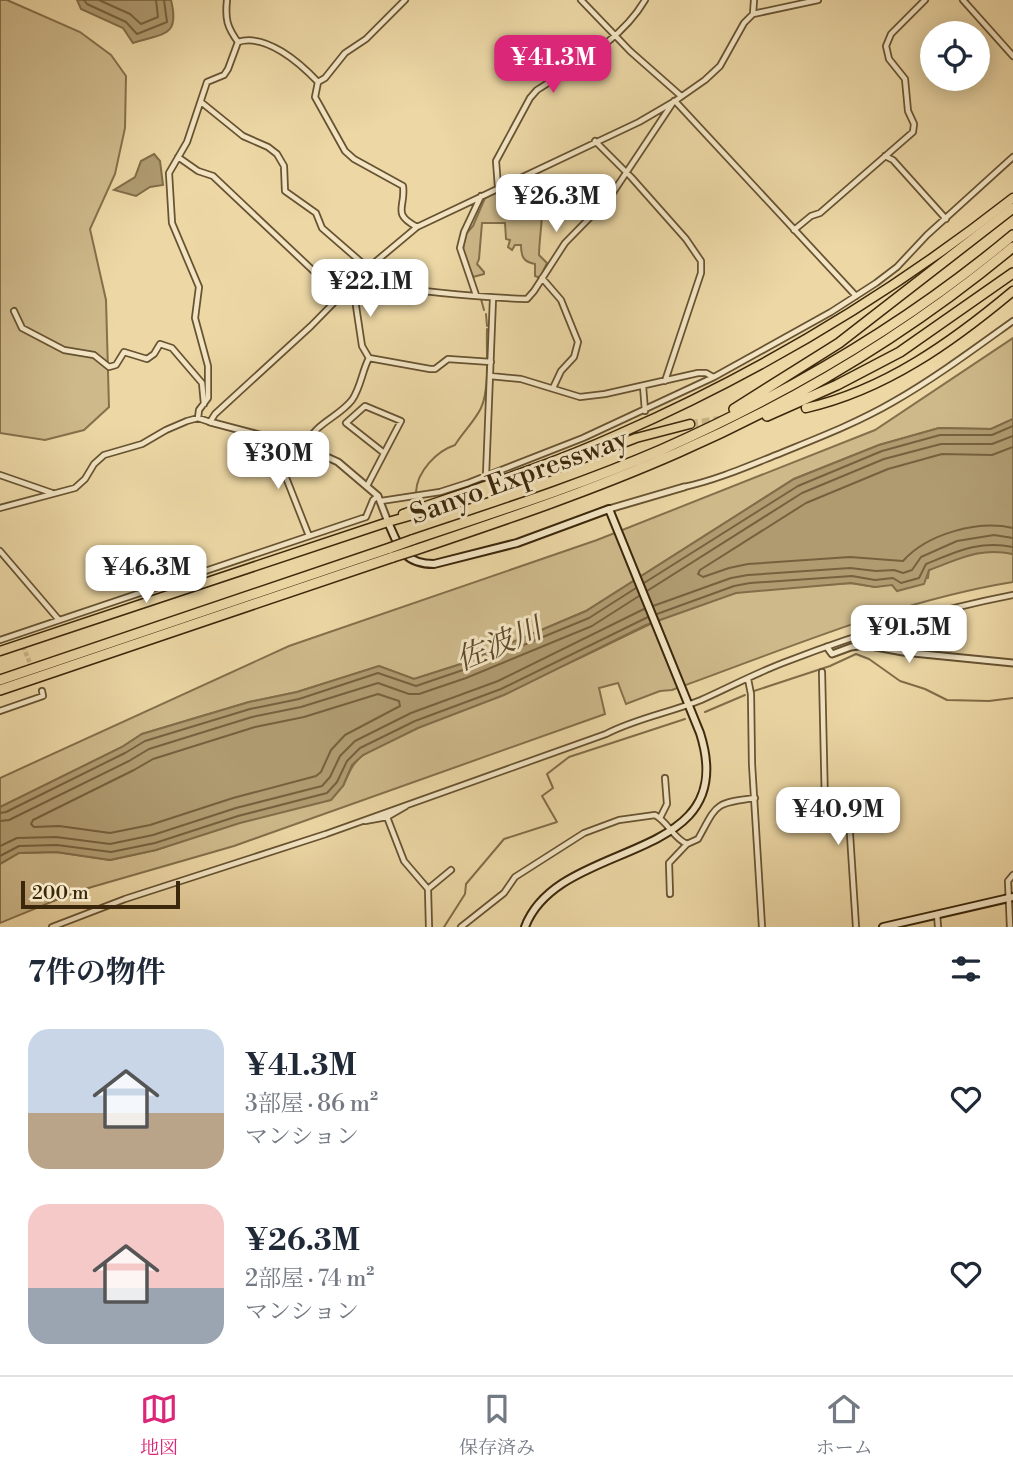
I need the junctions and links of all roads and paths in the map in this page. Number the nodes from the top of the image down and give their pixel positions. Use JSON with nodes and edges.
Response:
{"nodes":[{"id":1,"x":228,"y":0,"type":"edge"},
{"id":2,"x":404,"y":0,"type":"edge"},
{"id":3,"x":581,"y":0,"type":"edge"},
{"id":4,"x":645,"y":0,"type":"edge"},
{"id":5,"x":754,"y":0,"type":"edge"},
{"id":6,"x":818,"y":0,"type":"edge"},
{"id":7,"x":925,"y":0,"type":"edge"},
{"id":8,"x":962,"y":0,"type":"edge"},
{"id":9,"x":753,"y":14,"type":"junction"},
{"id":10,"x":615,"y":35,"type":"junction"},
{"id":11,"x":239,"y":42,"type":"junction"},
{"id":12,"x":1013,"y":56,"type":"edge"},
{"id":13,"x":318,"y":82,"type":"junction"},
{"id":14,"x":681,"y":96,"type":"junction"},
{"id":15,"x":675,"y":101,"type":"junction"},
{"id":16,"x":201,"y":102,"type":"junction"},
{"id":17,"x":595,"y":141,"type":"junction"},
{"id":18,"x":177,"y":156,"type":"junction"},
{"id":19,"x":885,"y":156,"type":"junction"},
{"id":20,"x":1013,"y":157,"type":"edge"},
{"id":21,"x":626,"y":172,"type":"junction"},
{"id":22,"x":498,"y":187,"type":"junction"},
{"id":23,"x":481,"y":195,"type":"junction"},
{"id":24,"x":1013,"y":198,"type":"edge"},
{"id":25,"x":1013,"y":208,"type":"edge"},
{"id":26,"x":946,"y":219,"type":"junction"},
{"id":27,"x":417,"y":227,"type":"junction"},
{"id":28,"x":794,"y":230,"type":"junction"},
{"id":29,"x":1013,"y":235,"type":"edge"},
{"id":30,"x":1007,"y":248,"type":"edge"},
{"id":31,"x":368,"y":268,"type":"junction"},
{"id":32,"x":1013,"y":273,"type":"edge"},
{"id":33,"x":542,"y":278,"type":"junction"},
{"id":34,"x":358,"y":280,"type":"junction"},
{"id":35,"x":353,"y":285,"type":"junction"},
{"id":36,"x":1013,"y":291,"type":"edge"},
{"id":37,"x":476,"y":295,"type":"junction"},
{"id":38,"x":856,"y":296,"type":"junction"},
{"id":39,"x":341,"y":297,"type":"junction"},
{"id":40,"x":493,"y":298,"type":"junction"},
{"id":41,"x":933,"y":302,"type":"junction"},
{"id":42,"x":14,"y":311,"type":"dead end"},
{"id":43,"x":1013,"y":321,"type":"edge"},
{"id":44,"x":369,"y":358,"type":"junction"},
{"id":45,"x":491,"y":362,"type":"junction"},
{"id":46,"x":490,"y":376,"type":"junction"},
{"id":47,"x":714,"y":377,"type":"junction"},
{"id":48,"x":665,"y":381,"type":"junction"},
{"id":49,"x":643,"y":386,"type":"junction"},
{"id":50,"x":553,"y":388,"type":"junction"},
{"id":51,"x":204,"y":405,"type":"junction"},
{"id":52,"x":806,"y":408,"type":"dead end"},
{"id":53,"x":645,"y":411,"type":"junction"},
{"id":54,"x":198,"y":418,"type":"junction"},
{"id":55,"x":210,"y":422,"type":"junction"},
{"id":56,"x":690,"y":424,"type":"tunnel mouth"},
{"id":57,"x":713,"y":437,"type":"junction"},
{"id":58,"x":270,"y":438,"type":"junction"},
{"id":59,"x":305,"y":447,"type":"junction"},
{"id":60,"x":659,"y":450,"type":"junction"},
{"id":61,"x":384,"y":453,"type":"junction"},
{"id":62,"x":0,"y":475,"type":"edge"},
{"id":63,"x":486,"y":475,"type":"junction"},
{"id":64,"x":367,"y":485,"type":"junction"},
{"id":65,"x":684,"y":486,"type":"joint"},
{"id":66,"x":53,"y":493,"type":"junction"},
{"id":67,"x":380,"y":498,"type":"junction"},
{"id":68,"x":0,"y":508,"type":"edge"},
{"id":69,"x":609,"y":509,"type":"junction"},
{"id":70,"x":388,"y":522,"type":"junction"},
{"id":71,"x":309,"y":536,"type":"junction"},
{"id":72,"x":413,"y":545,"type":"junction"},
{"id":73,"x":0,"y":551,"type":"edge"},
{"id":74,"x":392,"y":552,"type":"junction"},
{"id":75,"x":1013,"y":595,"type":"edge"},
{"id":76,"x":59,"y":620,"type":"junction"},
{"id":77,"x":0,"y":639,"type":"edge"},
{"id":78,"x":827,"y":647,"type":"junction"},
{"id":79,"x":0,"y":651,"type":"edge"},
{"id":80,"x":1013,"y":663,"type":"edge"},
{"id":81,"x":822,"y":672,"type":"dead end"},
{"id":82,"x":748,"y":679,"type":"junction"},
{"id":83,"x":0,"y":680,"type":"edge"},
{"id":84,"x":0,"y":690,"type":"edge"},
{"id":85,"x":42,"y":691,"type":"dead end"},
{"id":86,"x":688,"y":704,"type":"junction"},
{"id":87,"x":0,"y":711,"type":"edge"},
{"id":88,"x":665,"y":778,"type":"dead end"},
{"id":89,"x":755,"y":798,"type":"junction"},
{"id":90,"x":408,"y":803,"type":"junction"},
{"id":91,"x":387,"y":817,"type":"junction"},
{"id":92,"x":660,"y":818,"type":"junction"},
{"id":93,"x":362,"y":820,"type":"junction"},
{"id":94,"x":671,"y":831,"type":"junction"},
{"id":95,"x":687,"y":844,"type":"junction"},
{"id":96,"x":451,"y":870,"type":"dead end"},
{"id":97,"x":1013,"y":875,"type":"edge"},
{"id":98,"x":428,"y":889,"type":"junction"},
{"id":99,"x":670,"y":894,"type":"dead end"},
{"id":100,"x":1011,"y":898,"type":"edge"},
{"id":101,"x":937,"y":914,"type":"junction"},
{"id":102,"x":52,"y":927,"type":"edge"},
{"id":103,"x":429,"y":927,"type":"edge"},
{"id":104,"x":461,"y":927,"type":"edge"},
{"id":105,"x":525,"y":927,"type":"edge"},
{"id":106,"x":762,"y":927,"type":"edge"},
{"id":107,"x":856,"y":927,"type":"edge"},
{"id":108,"x":883,"y":927,"type":"edge"},
{"id":109,"x":938,"y":927,"type":"edge"},
{"id":110,"x":1010,"y":927,"type":"edge"}],
"edges":[{"from":1,"to":11,"type":"street"},
{"from":2,"to":13,"type":"street"},
{"from":3,"to":10,"type":"street"},
{"from":4,"to":10,"type":"street"},
{"from":5,"to":9,"type":"street"},
{"from":6,"to":9,"type":"street"},
{"from":7,"to":19,"type":"street"},
{"from":8,"to":12,"type":"street"},
{"from":9,"to":14,"type":"street"},
{"from":10,"to":14,"type":"street"},
{"from":10,"to":22,"type":"street"},
{"from":11,"to":13,"type":"street"},
{"from":11,"to":16,"type":"street"},
{"from":13,"to":27,"type":"street"},
{"from":14,"to":15,"type":"street"},
{"from":15,"to":17,"type":"street"},
{"from":15,"to":21,"type":"street"},
{"from":15,"to":28,"type":"street"},
{"from":16,"to":18,"type":"street"},
{"from":16,"to":31,"type":"street"},
{"from":17,"to":21,"type":"street"},
{"from":17,"to":22,"type":"street"},
{"from":18,"to":39,"type":"street"},
{"from":18,"to":51,"type":"street"},
{"from":19,"to":26,"type":"street"},
{"from":19,"to":28,"type":"street"},
{"from":20,"to":26,"type":"street"},
{"from":21,"to":33,"type":"street"},
{"from":21,"to":48,"type":"street"},
{"from":22,"to":23,"type":"street"},
{"from":23,"to":27,"type":"street"},
{"from":23,"to":37,"type":"street"},
{"from":24,"to":70,"type":"highway"},
{"from":25,"to":60,"type":"highway"},
{"from":26,"to":38,"type":"street"},
{"from":27,"to":31,"type":"street"},
{"from":28,"to":38,"type":"street"},
{"from":29,"to":30,"type":"highway","name":"Sanyo Expressway"},
{"from":30,"to":41,"type":"highway","name":"Sanyo Expressway"},
{"from":31,"to":34,"type":"street"},
{"from":32,"to":57,"type":"highway"},
{"from":33,"to":40,"type":"street"},
{"from":33,"to":50,"type":"street"},
{"from":34,"to":35,"type":"street"},
{"from":34,"to":37,"type":"street"},
{"from":35,"to":39,"type":"street"},
{"from":35,"to":44,"type":"street"},
{"from":36,"to":52,"type":"highway"},
{"from":37,"to":40,"type":"street"},
{"from":38,"to":47,"type":"street"},
{"from":39,"to":55,"type":"street"},
{"from":40,"to":45,"type":"street"},
{"from":41,"to":57,"type":"highway","name":"Sanyo Expressway"},
{"from":41,"to":60,"type":"highway","name":"Sanyo Expressway"},
{"from":42,"to":51,"type":"street"},
{"from":43,"to":65,"type":"street"},
{"from":44,"to":45,"type":"street"},
{"from":44,"to":59,"type":"street"},
{"from":45,"to":46,"type":"street"},
{"from":46,"to":50,"type":"street"},
{"from":46,"to":63,"type":"street"},
{"from":47,"to":48,"type":"street"},
{"from":47,"to":53,"type":"street"},
{"from":48,"to":49,"type":"street"},
{"from":49,"to":50,"type":"street"},
{"from":49,"to":53,"type":"street"},
{"from":51,"to":54,"type":"street"},
{"from":53,"to":63,"type":"street"},
{"from":54,"to":55,"type":"street"},
{"from":54,"to":66,"type":"street"},
{"from":55,"to":58,"type":"street"},
{"from":56,"to":70,"type":"highway"},
{"from":57,"to":72,"type":"highway","name":"Sanyo Expressway"},
{"from":58,"to":59,"type":"street"},
{"from":58,"to":71,"type":"street"},
{"from":59,"to":64,"type":"street"},
{"from":60,"to":72,"type":"highway","name":"Sanyo Expressway"},
{"from":61,"to":61,"type":"street"},
{"from":61,"to":64,"type":"street"},
{"from":62,"to":66,"type":"street"},
{"from":63,"to":67,"type":"street"},
{"from":64,"to":67,"type":"street"},
{"from":65,"to":69,"type":"street"},
{"from":66,"to":68,"type":"street"},
{"from":67,"to":70,"type":"street"},
{"from":67,"to":71,"type":"street"},
{"from":69,"to":70,"type":"main road"},
{"from":69,"to":86,"type":"main road"},
{"from":70,"to":79,"type":"highway"},
{"from":71,"to":76,"type":"street"},
{"from":72,"to":74,"type":"highway","name":"Sanyo Expressway","bridge":true},
{"from":73,"to":76,"type":"street"},
{"from":74,"to":83,"type":"highway","name":"Sanyo Expressway"},
{"from":74,"to":84,"type":"highway","name":"Sanyo Expressway"},
{"from":75,"to":78,"type":"street"},
{"from":76,"to":77,"type":"street"},
{"from":78,"to":80,"type":"street"},
{"from":78,"to":82,"type":"street"},
{"from":81,"to":107,"type":"street"},
{"from":82,"to":86,"type":"street"},
{"from":82,"to":89,"type":"street"},
{"from":85,"to":87,"type":"street"},
{"from":86,"to":90,"type":"street"},
{"from":86,"to":94,"type":"main road"},
{"from":88,"to":92,"type":"street"},
{"from":89,"to":95,"type":"street"},
{"from":89,"to":106,"type":"street"},
{"from":90,"to":91,"type":"street"},
{"from":90,"to":93,"type":"street"},
{"from":91,"to":93,"type":"street"},
{"from":91,"to":98,"type":"street"},
{"from":92,"to":94,"type":"street"},
{"from":92,"to":104,"type":"street"},
{"from":93,"to":102,"type":"street"},
{"from":94,"to":95,"type":"street"},
{"from":94,"to":105,"type":"main road"},
{"from":95,"to":99,"type":"street"},
{"from":96,"to":98,"type":"street"},
{"from":97,"to":100,"type":"street"},
{"from":98,"to":103,"type":"street"},
{"from":100,"to":101,"type":"main road"},
{"from":100,"to":110,"type":"street"},
{"from":101,"to":108,"type":"main road"},
{"from":101,"to":109,"type":"street"}]}
